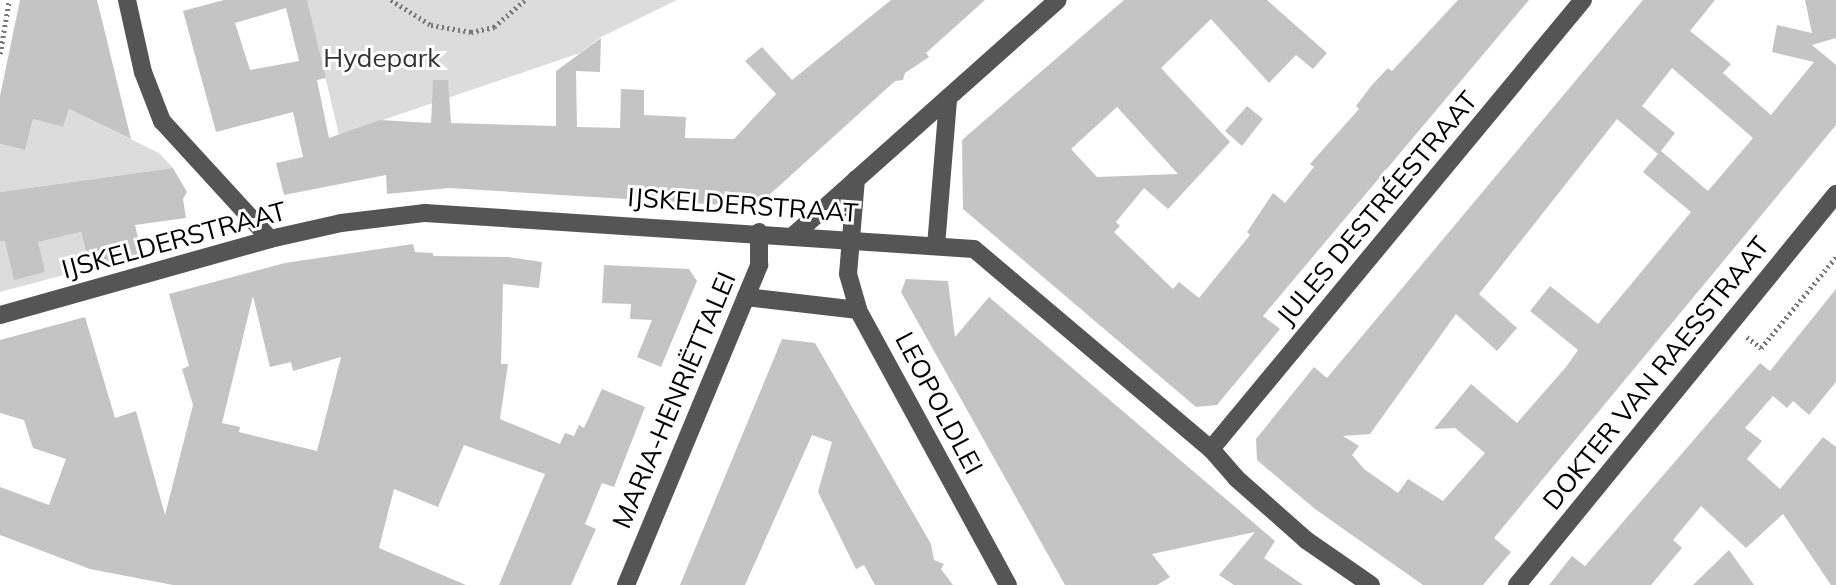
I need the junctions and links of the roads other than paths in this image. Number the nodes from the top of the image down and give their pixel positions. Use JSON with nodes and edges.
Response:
{"nodes":[{"id":1,"x":127,"y":0,"type":"edge"},
{"id":2,"x":1058,"y":0,"type":"edge"},
{"id":3,"x":1583,"y":0,"type":"edge"},
{"id":4,"x":948,"y":99,"type":"junction"},
{"id":5,"x":856,"y":179,"type":"junction"},
{"id":6,"x":1836,"y":194,"type":"edge"},
{"id":7,"x":759,"y":232,"type":"junction"},
{"id":8,"x":794,"y":234,"type":"junction"},
{"id":9,"x":270,"y":239,"type":"junction"},
{"id":10,"x":851,"y":239,"type":"junction"},
{"id":11,"x":936,"y":246,"type":"junction"},
{"id":12,"x":746,"y":297,"type":"junction"},
{"id":13,"x":858,"y":310,"type":"junction"},
{"id":14,"x":0,"y":315,"type":"edge"},
{"id":15,"x":1211,"y":449,"type":"junction"},
{"id":16,"x":625,"y":585,"type":"edge"},
{"id":17,"x":1007,"y":585,"type":"edge"},
{"id":18,"x":1371,"y":585,"type":"edge"},
{"id":19,"x":1517,"y":585,"type":"edge"}],
"edges":[{"from":1,"to":9,"type":"street"},
{"from":2,"to":4,"type":"street"},
{"from":3,"to":15,"type":"street","name":"JULES DESTRÉESTRAAT"},
{"from":4,"to":5,"type":"street"},
{"from":4,"to":11,"type":"street"},
{"from":5,"to":8,"type":"street"},
{"from":5,"to":10,"type":"street","name":"LEOPOLDLEI"},
{"from":6,"to":19,"type":"street","name":"DOKTER VAN RAESSTRAAT"},
{"from":7,"to":8,"type":"street","name":"IJSKELDERSTRAAT"},
{"from":7,"to":9,"type":"street","name":"IJSKELDERSTRAAT"},
{"from":7,"to":12,"type":"street","name":"MARIA-HENRIËTTALEI"},
{"from":8,"to":10,"type":"street","name":"IJSKELDERSTRAAT"},
{"from":9,"to":14,"type":"street","name":"IJSKELDERSTRAAT"},
{"from":10,"to":11,"type":"street","name":"IJSKELDERSTRAAT"},
{"from":10,"to":13,"type":"street","name":"LEOPOLDLEI"},
{"from":11,"to":15,"type":"street","name":"IJSKELDERSTRAAT"},
{"from":12,"to":13,"type":"street"},
{"from":12,"to":16,"type":"street","name":"MARIA-HENRIËTTALEI"},
{"from":13,"to":17,"type":"street","name":"LEOPOLDLEI"},
{"from":15,"to":18,"type":"street","name":"IJSKELDERSTRAAT"}]}
